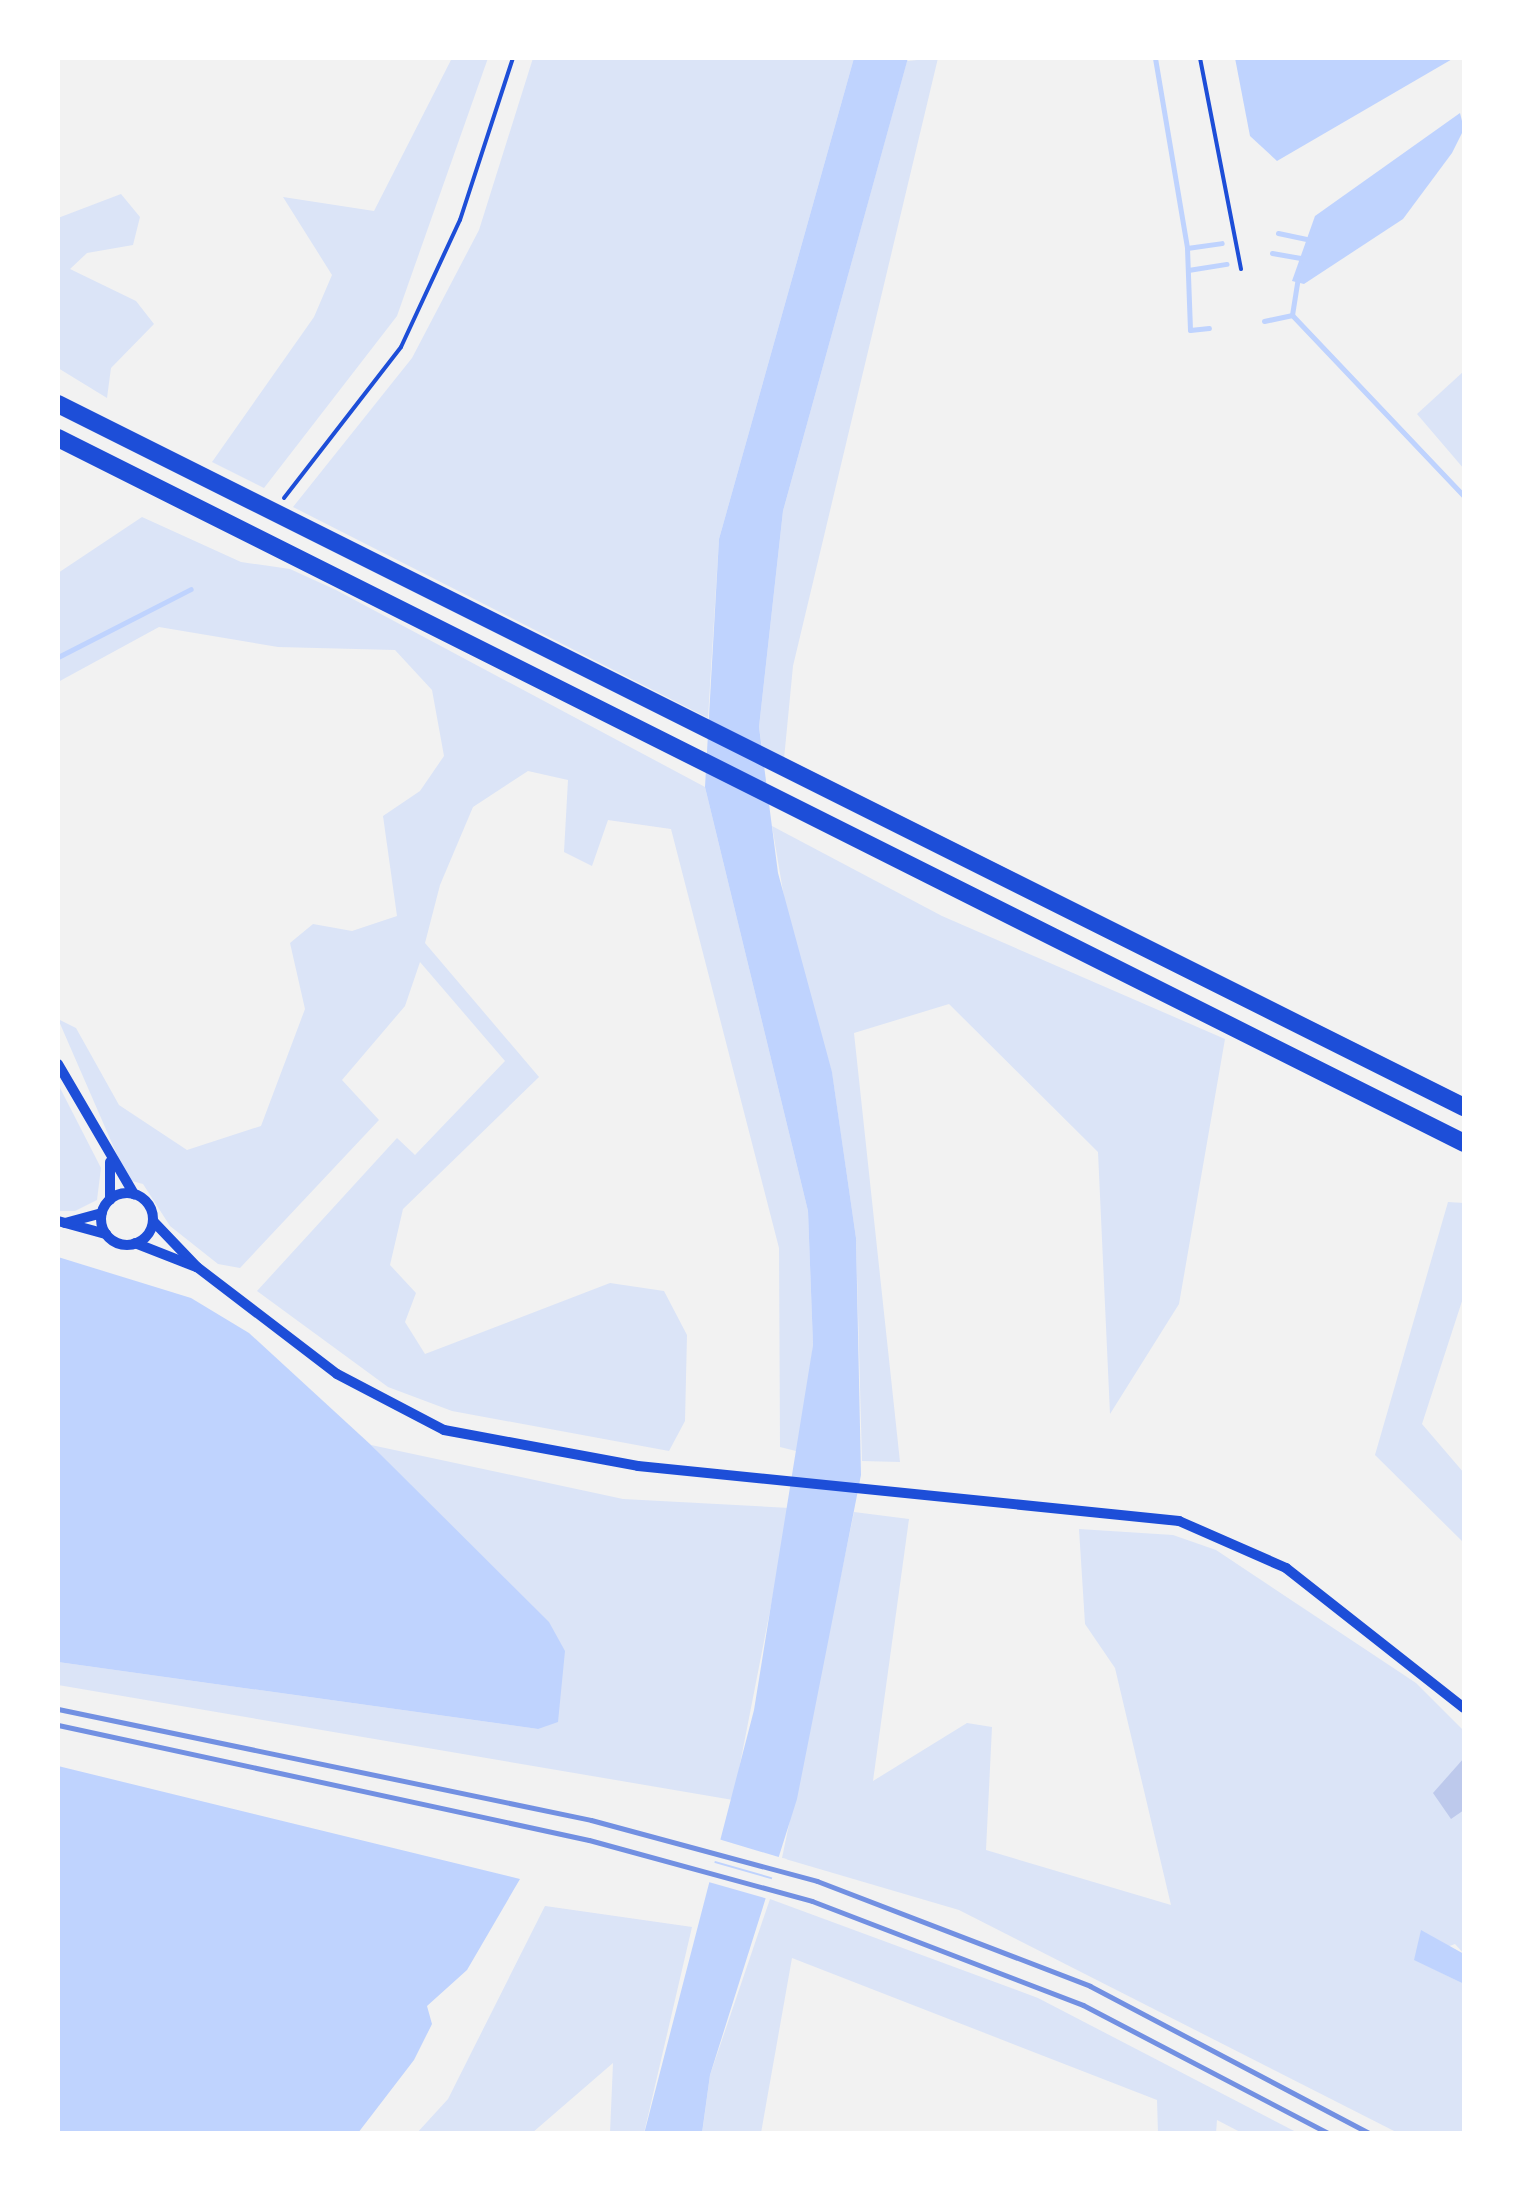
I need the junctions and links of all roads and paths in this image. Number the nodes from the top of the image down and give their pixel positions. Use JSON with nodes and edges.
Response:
{"nodes":[{"id":1,"x":513,"y":58,"type":"edge"},
{"id":2,"x":1200,"y":58,"type":"edge"},
{"id":3,"x":1241,"y":268,"type":"dead end"},
{"id":4,"x":58,"y":404,"type":"edge"},
{"id":5,"x":58,"y":438,"type":"edge"},
{"id":6,"x":271,"y":513,"type":"junction"},
{"id":7,"x":58,"y":1064,"type":"edge"},
{"id":8,"x":1464,"y":1107,"type":"edge"},
{"id":9,"x":1464,"y":1143,"type":"edge"},
{"id":10,"x":110,"y":1162,"type":"junction"},
{"id":11,"x":134,"y":1194,"type":"junction"},
{"id":12,"x":110,"y":1200,"type":"junction"},
{"id":13,"x":102,"y":1212,"type":"junction"},
{"id":14,"x":153,"y":1221,"type":"junction"},
{"id":15,"x":61,"y":1222,"type":"edge"},
{"id":16,"x":106,"y":1234,"type":"junction"},
{"id":17,"x":135,"y":1244,"type":"junction"},
{"id":18,"x":197,"y":1268,"type":"junction"},
{"id":19,"x":1464,"y":1708,"type":"edge"}],
"edges":[{"from":1,"to":6,"type":"path"},
{"from":2,"to":3,"type":"path"},
{"from":4,"to":6,"type":"main road"},
{"from":5,"to":9,"type":"main road"},
{"from":6,"to":8,"type":"main road"},
{"from":7,"to":10,"type":"street"},
{"from":10,"to":11,"type":"street"},
{"from":10,"to":12,"type":"street"},
{"from":11,"to":12,"type":"street"},
{"from":11,"to":14,"type":"street"},
{"from":12,"to":13,"type":"street"},
{"from":13,"to":15,"type":"street"},
{"from":13,"to":16,"type":"street"},
{"from":14,"to":17,"type":"street"},
{"from":14,"to":18,"type":"street"},
{"from":15,"to":16,"type":"street"},
{"from":16,"to":17,"type":"street"},
{"from":17,"to":18,"type":"street"},
{"from":18,"to":19,"type":"street"}]}
